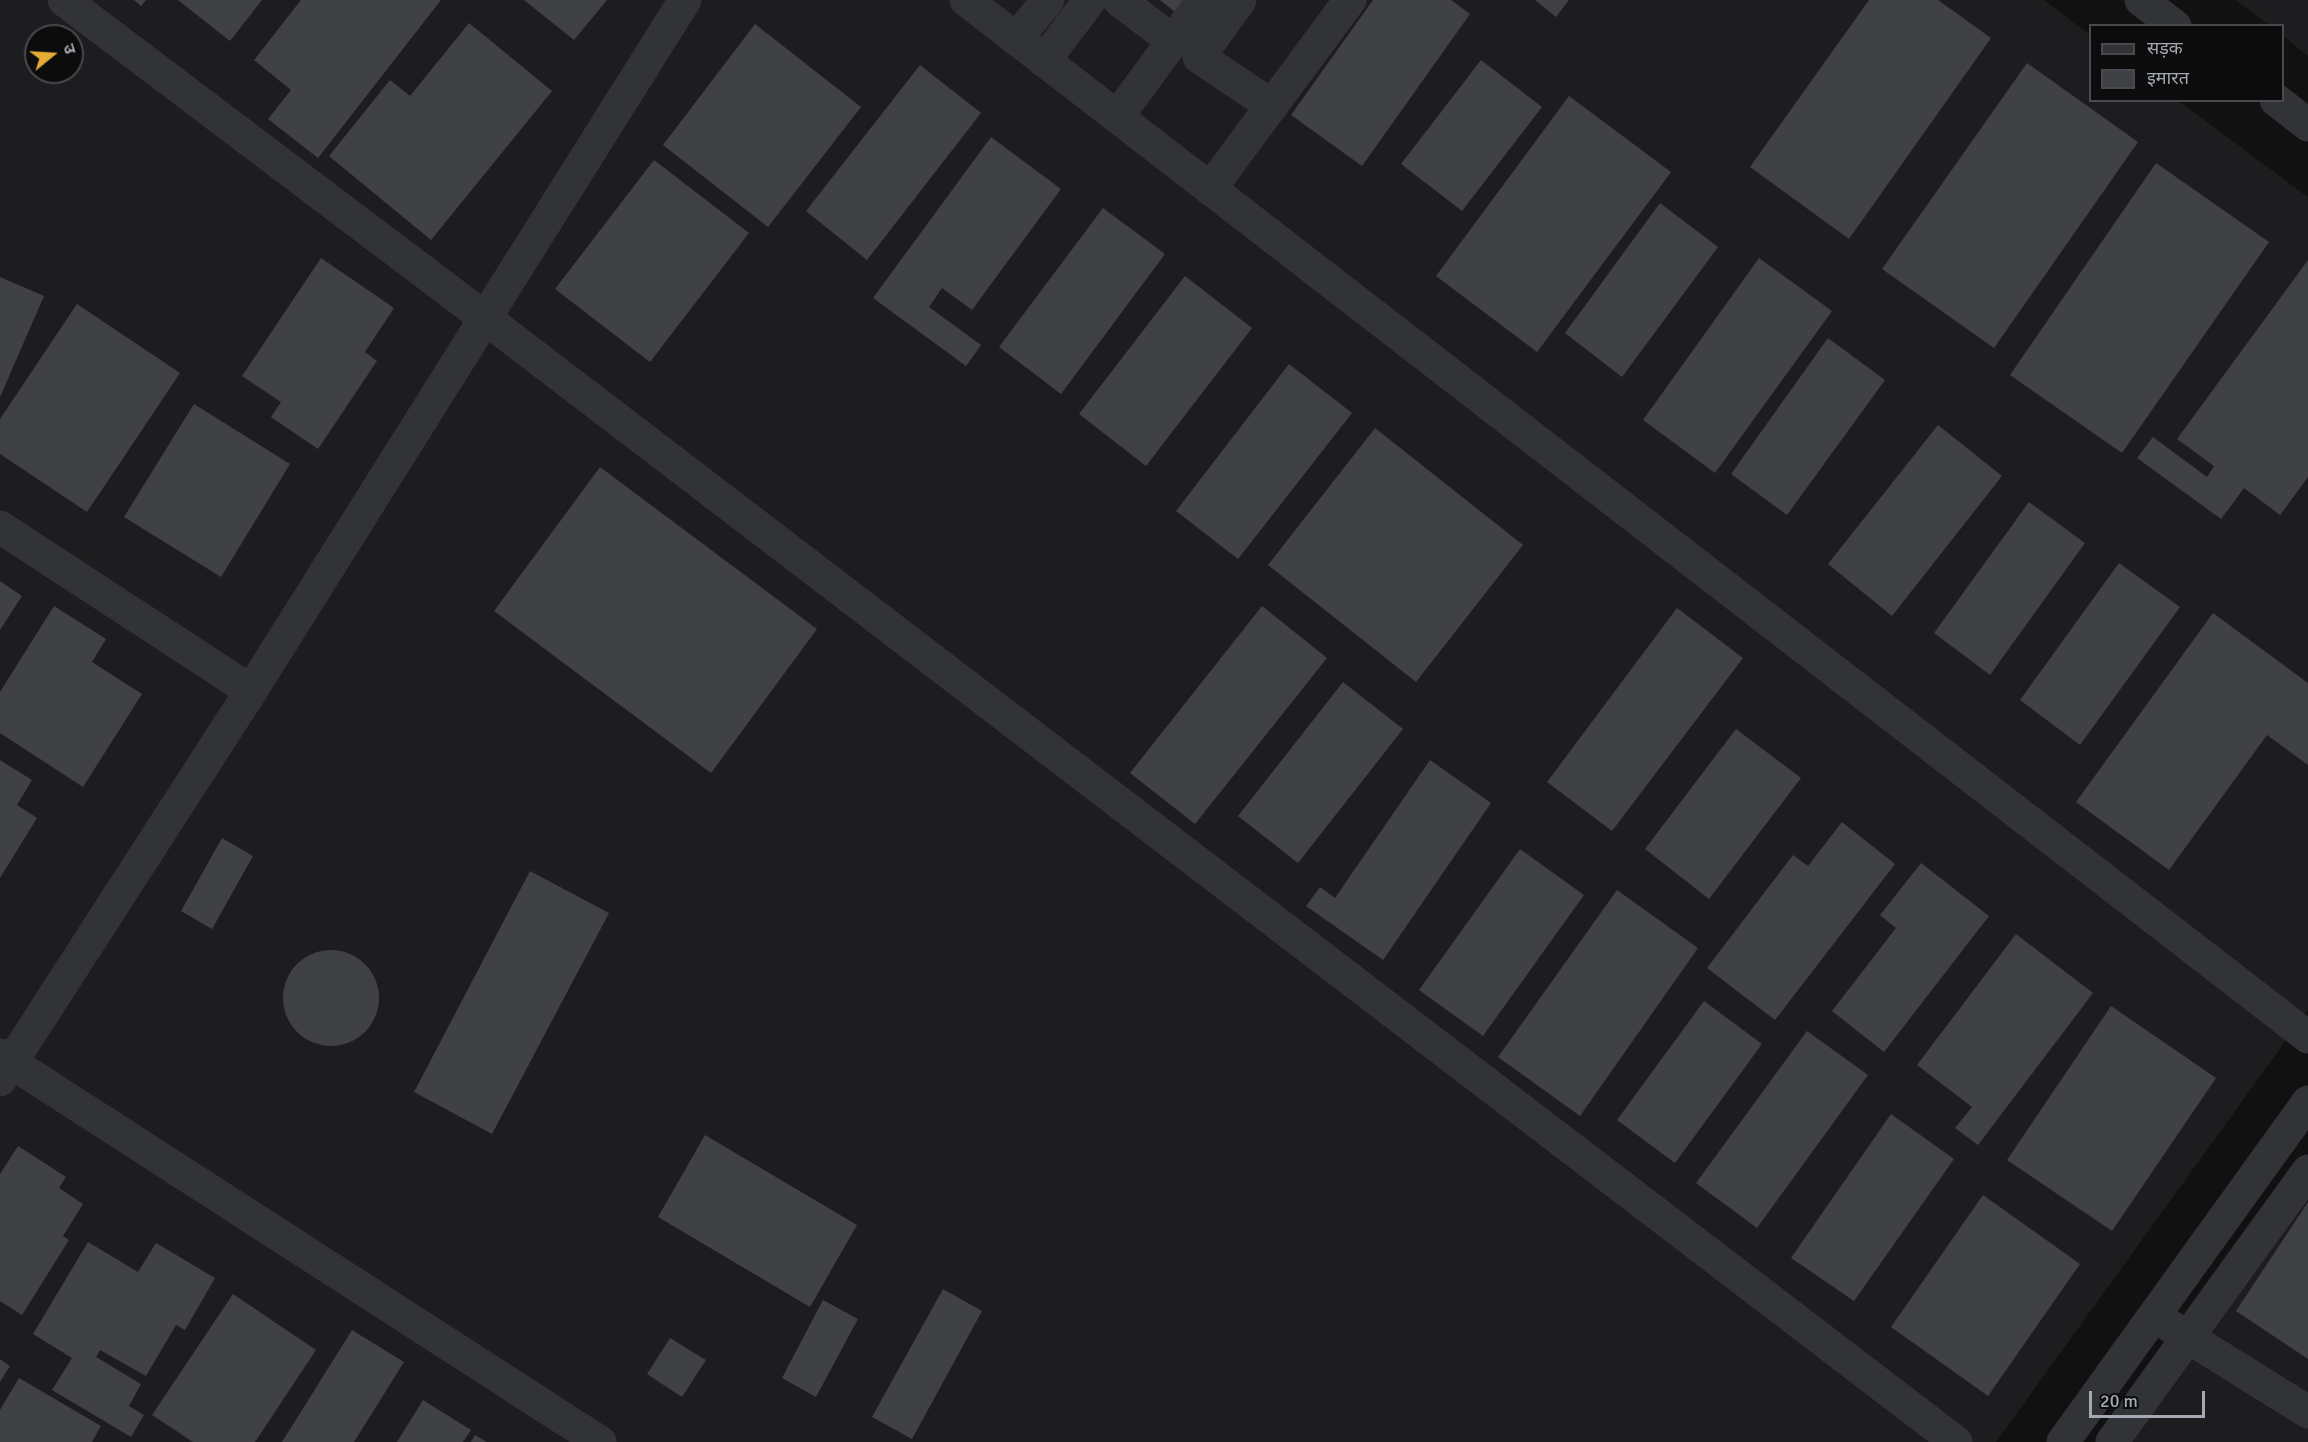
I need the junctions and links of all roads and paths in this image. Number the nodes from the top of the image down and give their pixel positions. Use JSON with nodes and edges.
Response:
{"nodes":[{"id":1,"x":64,"y":0,"type":"edge"},
{"id":2,"x":685,"y":0,"type":"edge"},
{"id":3,"x":966,"y":0,"type":"edge"},
{"id":4,"x":1048,"y":0,"type":"edge"},
{"id":5,"x":1090,"y":0,"type":"edge"},
{"id":6,"x":1119,"y":0,"type":"edge"},
{"id":7,"x":1203,"y":0,"type":"edge"},
{"id":8,"x":1240,"y":0,"type":"edge"},
{"id":9,"x":1350,"y":0,"type":"edge"},
{"id":10,"x":2141,"y":0,"type":"edge"},
{"id":11,"x":2172,"y":24,"type":"edge"},
{"id":12,"x":1016,"y":39,"type":"junction"},
{"id":13,"x":1173,"y":41,"type":"junction"},
{"id":14,"x":1044,"y":61,"type":"junction"},
{"id":15,"x":2279,"y":102,"type":"edge"},
{"id":16,"x":1272,"y":106,"type":"junction"},
{"id":17,"x":1117,"y":117,"type":"junction"},
{"id":18,"x":2308,"y":125,"type":"edge"},
{"id":19,"x":1210,"y":189,"type":"junction"},
{"id":20,"x":485,"y":318,"type":"junction"},
{"id":21,"x":0,"y":527,"type":"edge"},
{"id":22,"x":251,"y":690,"type":"junction"},
{"id":23,"x":2308,"y":1036,"type":"edge"},
{"id":24,"x":4,"y":1066,"type":"edge"},
{"id":25,"x":2308,"y":1102,"type":"edge"},
{"id":26,"x":2308,"y":1171,"type":"edge"},
{"id":27,"x":2154,"y":1316,"type":"junction"},
{"id":28,"x":2188,"y":1337,"type":"junction"},
{"id":29,"x":2308,"y":1412,"type":"edge"},
{"id":30,"x":600,"y":1442,"type":"edge"},
{"id":31,"x":1956,"y":1442,"type":"edge"},
{"id":32,"x":2063,"y":1442,"type":"edge"},
{"id":33,"x":2112,"y":1442,"type":"edge"}],
"edges":[{"from":1,"to":20,"type":"street"},
{"from":2,"to":20,"type":"street"},
{"from":3,"to":12,"type":"street"},
{"from":4,"to":12,"type":"street"},
{"from":5,"to":14,"type":"street"},
{"from":6,"to":13,"type":"street"},
{"from":7,"to":13,"type":"street"},
{"from":8,"to":16,"type":"street"},
{"from":9,"to":16,"type":"street"},
{"from":10,"to":11,"type":"street"},
{"from":12,"to":14,"type":"street"},
{"from":13,"to":17,"type":"street"},
{"from":14,"to":17,"type":"street"},
{"from":15,"to":18,"type":"street"},
{"from":16,"to":19,"type":"street"},
{"from":17,"to":19,"type":"street"},
{"from":19,"to":23,"type":"street"},
{"from":20,"to":22,"type":"street"},
{"from":20,"to":31,"type":"street"},
{"from":21,"to":22,"type":"street"},
{"from":22,"to":24,"type":"street"},
{"from":24,"to":30,"type":"street"},
{"from":25,"to":27,"type":"street"},
{"from":26,"to":28,"type":"street"},
{"from":27,"to":28,"type":"street"},
{"from":27,"to":32,"type":"street"},
{"from":28,"to":29,"type":"street"},
{"from":28,"to":33,"type":"street"}]}
